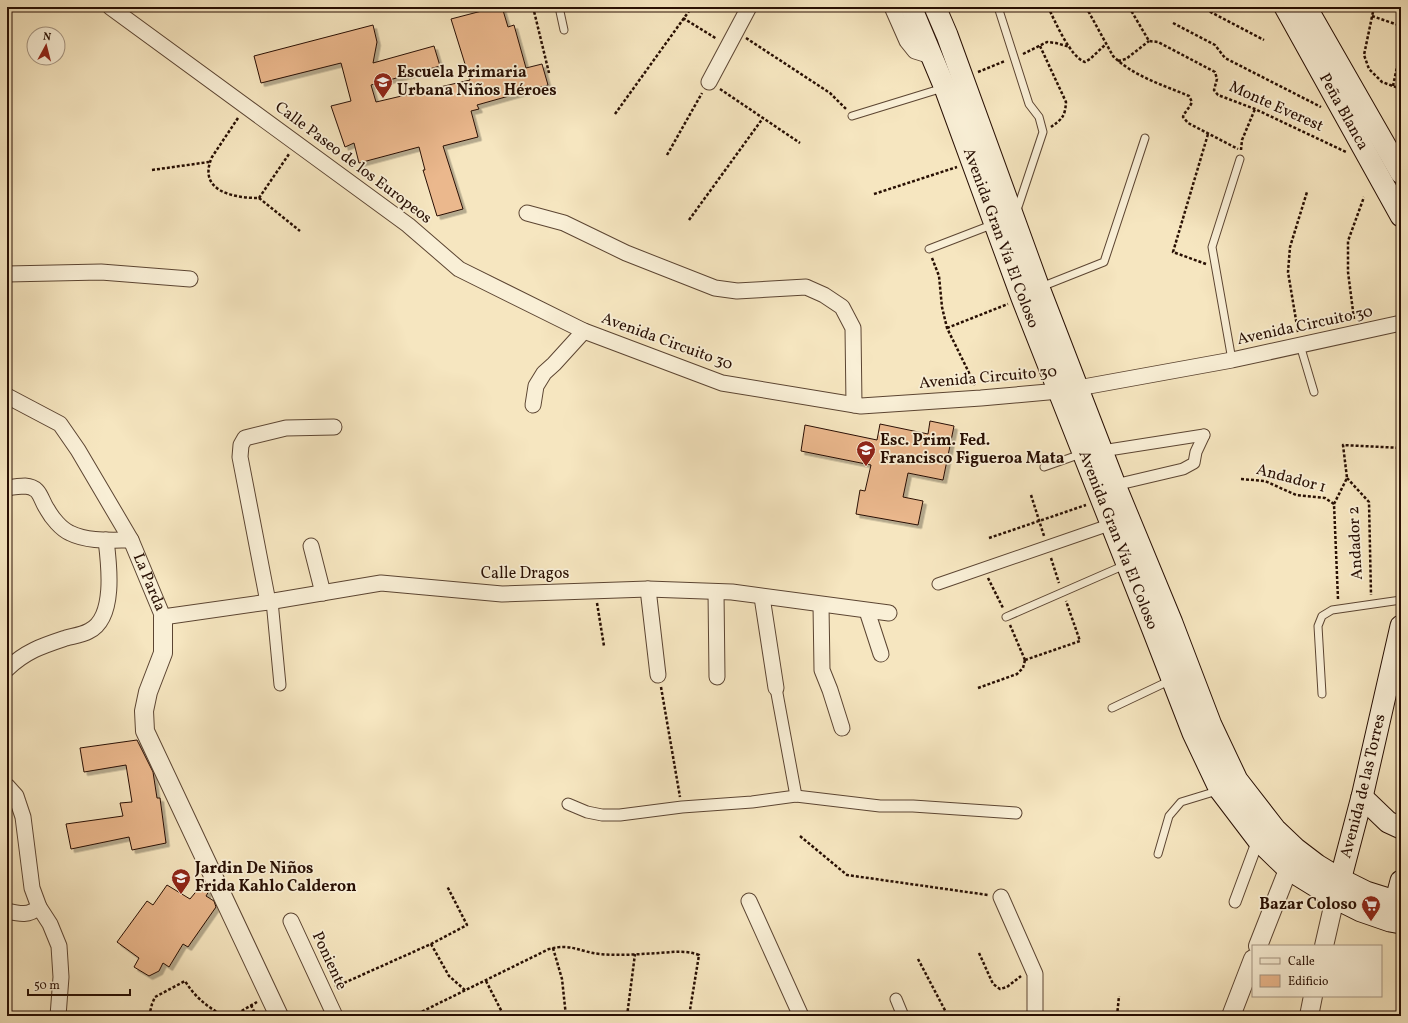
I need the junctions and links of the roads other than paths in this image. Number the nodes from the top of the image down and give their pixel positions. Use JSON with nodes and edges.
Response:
{"nodes":[{"id":1,"x":110,"y":7,"type":"edge"},
{"id":2,"x":559,"y":7,"type":"edge"},
{"id":3,"x":749,"y":7,"type":"edge"},
{"id":4,"x":892,"y":7,"type":"edge"},
{"id":5,"x":910,"y":7,"type":"edge"},
{"id":6,"x":935,"y":7,"type":"edge"},
{"id":7,"x":998,"y":7,"type":"edge"},
{"id":8,"x":1285,"y":7,"type":"edge"},
{"id":9,"x":1306,"y":7,"type":"edge"},
{"id":10,"x":564,"y":30,"type":"dead end"},
{"id":11,"x":932,"y":56,"type":"junction"},
{"id":12,"x":709,"y":82,"type":"road end"},
{"id":13,"x":945,"y":88,"type":"junction"},
{"id":14,"x":852,"y":116,"type":"road end"},
{"id":15,"x":1145,"y":138,"type":"dead end"},
{"id":16,"x":1240,"y":159,"type":"road end"},
{"id":17,"x":1401,"y":173,"type":"edge"},
{"id":18,"x":526,"y":213,"type":"dead end"},
{"id":19,"x":1401,"y":216,"type":"edge"},
{"id":20,"x":1005,"y":220,"type":"junction"},
{"id":21,"x":929,"y":249,"type":"road end"},
{"id":22,"x":7,"y":274,"type":"edge"},
{"id":23,"x":190,"y":279,"type":"dead end"},
{"id":24,"x":1030,"y":293,"type":"junction"},
{"id":25,"x":1401,"y":323,"type":"edge"},
{"id":26,"x":584,"y":331,"type":"junction"},
{"id":27,"x":1300,"y":345,"type":"junction"},
{"id":28,"x":1232,"y":360,"type":"junction"},
{"id":29,"x":1068,"y":389,"type":"junction"},
{"id":30,"x":1314,"y":392,"type":"dead end"},
{"id":31,"x":7,"y":396,"type":"edge"},
{"id":32,"x":533,"y":405,"type":"dead end"},
{"id":33,"x":854,"y":405,"type":"junction"},
{"id":34,"x":334,"y":427,"type":"dead end"},
{"id":35,"x":1093,"y":452,"type":"junction"},
{"id":36,"x":1044,"y":467,"type":"dead end"},
{"id":37,"x":7,"y":488,"type":"edge"},
{"id":38,"x":1109,"y":492,"type":"junction"},
{"id":39,"x":1112,"y":524,"type":"junction"},
{"id":40,"x":106,"y":540,"type":"junction"},
{"id":41,"x":131,"y":540,"type":"junction"},
{"id":42,"x":311,"y":546,"type":"dead end"},
{"id":43,"x":1127,"y":564,"type":"junction"},
{"id":44,"x":938,"y":584,"type":"dead end"},
{"id":45,"x":648,"y":589,"type":"junction"},
{"id":46,"x":716,"y":592,"type":"junction"},
{"id":47,"x":323,"y":593,"type":"junction"},
{"id":48,"x":762,"y":597,"type":"junction"},
{"id":49,"x":1401,"y":600,"type":"edge"},
{"id":50,"x":270,"y":602,"type":"junction"},
{"id":51,"x":821,"y":604,"type":"junction"},
{"id":52,"x":867,"y":611,"type":"junction"},
{"id":53,"x":888,"y":614,"type":"dead end"},
{"id":54,"x":163,"y":617,"type":"junction"},
{"id":55,"x":1006,"y":617,"type":"dead end"},
{"id":56,"x":1401,"y":626,"type":"edge"},
{"id":57,"x":881,"y":654,"type":"dead end"},
{"id":58,"x":13,"y":658,"type":"edge"},
{"id":59,"x":7,"y":668,"type":"edge"},
{"id":60,"x":658,"y":675,"type":"road end"},
{"id":61,"x":717,"y":677,"type":"dead end"},
{"id":62,"x":1172,"y":680,"type":"junction"},
{"id":63,"x":280,"y":685,"type":"dead end"},
{"id":64,"x":776,"y":688,"type":"joint"},
{"id":65,"x":1322,"y":694,"type":"dead end"},
{"id":66,"x":1112,"y":708,"type":"dead end"},
{"id":67,"x":842,"y":728,"type":"dead end"},
{"id":68,"x":7,"y":786,"type":"edge"},
{"id":69,"x":1220,"y":790,"type":"junction"},
{"id":70,"x":796,"y":796,"type":"junction"},
{"id":71,"x":1362,"y":797,"type":"junction"},
{"id":72,"x":568,"y":804,"type":"dead end"},
{"id":73,"x":1016,"y":813,"type":"dead end"},
{"id":74,"x":1401,"y":828,"type":"edge"},
{"id":75,"x":1258,"y":840,"type":"junction"},
{"id":76,"x":1296,"y":849,"type":"junction"},
{"id":77,"x":1158,"y":854,"type":"dead end"},
{"id":78,"x":1288,"y":869,"type":"junction"},
{"id":79,"x":1340,"y":879,"type":"junction"},
{"id":80,"x":1401,"y":881,"type":"edge"},
{"id":81,"x":1001,"y":897,"type":"road end"},
{"id":82,"x":1335,"y":898,"type":"junction"},
{"id":83,"x":749,"y":901,"type":"dead end"},
{"id":84,"x":1235,"y":902,"type":"dead end"},
{"id":85,"x":39,"y":907,"type":"junction"},
{"id":86,"x":7,"y":911,"type":"edge"},
{"id":87,"x":1397,"y":913,"type":"edge"},
{"id":88,"x":291,"y":921,"type":"dead end"},
{"id":89,"x":1258,"y":945,"type":"edge"},
{"id":90,"x":1324,"y":945,"type":"edge"},
{"id":91,"x":1252,"y":962,"type":"edge"},
{"id":92,"x":1313,"y":997,"type":"edge"},
{"id":93,"x":896,"y":999,"type":"dead end"},
{"id":94,"x":58,"y":1016,"type":"edge"},
{"id":95,"x":279,"y":1016,"type":"edge"},
{"id":96,"x":335,"y":1016,"type":"edge"},
{"id":97,"x":801,"y":1016,"type":"edge"},
{"id":98,"x":903,"y":1016,"type":"edge"},
{"id":99,"x":1035,"y":1016,"type":"edge"},
{"id":100,"x":1231,"y":1016,"type":"edge"},
{"id":101,"x":1309,"y":1016,"type":"edge"}],
"edges":[{"from":1,"to":26,"type":"street","name":"Calle Paseo de los Europeos"},
{"from":2,"to":10,"type":"lane"},
{"from":3,"to":12,"type":"street"},
{"from":4,"to":11,"type":"street"},
{"from":5,"to":11,"type":"main road","name":"Avenida Gran Vía El Coloso"},
{"from":6,"to":20,"type":"main road","name":"Avenida Gran Vía El Coloso"},
{"from":7,"to":20,"type":"lane"},
{"from":8,"to":19,"type":"main road","name":"Peña Blanca"},
{"from":9,"to":17,"type":"main road","name":"Peña Blanca"},
{"from":11,"to":13,"type":"main road","name":"Avenida Gran Vía El Coloso"},
{"from":13,"to":14,"type":"lane"},
{"from":13,"to":20,"type":"main road","name":"Avenida Gran Vía El Coloso"},
{"from":15,"to":24,"type":"lane"},
{"from":16,"to":28,"type":"lane"},
{"from":18,"to":33,"type":"street"},
{"from":20,"to":21,"type":"lane"},
{"from":20,"to":24,"type":"main road","name":"Avenida Gran Vía El Coloso"},
{"from":22,"to":23,"type":"street"},
{"from":24,"to":29,"type":"main road","name":"Avenida Gran Vía El Coloso"},
{"from":25,"to":27,"type":"street","name":"Avenida Circuito 30"},
{"from":26,"to":32,"type":"street"},
{"from":26,"to":33,"type":"street","name":"Avenida Circuito 30"},
{"from":27,"to":28,"type":"street","name":"Avenida Circuito 30"},
{"from":27,"to":30,"type":"lane"},
{"from":28,"to":29,"type":"street","name":"Avenida Circuito 30"},
{"from":29,"to":33,"type":"street","name":"Avenida Circuito 30"},
{"from":29,"to":35,"type":"main road","name":"Avenida Gran Vía El Coloso"},
{"from":31,"to":41,"type":"street","name":"La Parda"},
{"from":34,"to":50,"type":"street"},
{"from":35,"to":36,"type":"lane"},
{"from":35,"to":38,"type":"main road","name":"Avenida Gran Vía El Coloso"},
{"from":35,"to":38,"type":"street"},
{"from":37,"to":40,"type":"street"},
{"from":38,"to":39,"type":"main road","name":"Avenida Gran Vía El Coloso"},
{"from":38,"to":76,"type":"main road","name":"Avenida Gran Vía El Coloso"},
{"from":39,"to":43,"type":"main road","name":"Avenida Gran Vía El Coloso"},
{"from":39,"to":44,"type":"street"},
{"from":40,"to":41,"type":"street"},
{"from":40,"to":58,"type":"street"},
{"from":41,"to":54,"type":"street","name":"La Parda"},
{"from":42,"to":47,"type":"street"},
{"from":43,"to":55,"type":"lane"},
{"from":43,"to":62,"type":"main road","name":"Avenida Gran Vía El Coloso"},
{"from":45,"to":46,"type":"street","name":"Calle Dragos"},
{"from":45,"to":47,"type":"street","name":"Calle Dragos"},
{"from":45,"to":60,"type":"street"},
{"from":46,"to":48,"type":"street","name":"Calle Dragos"},
{"from":46,"to":61,"type":"street"},
{"from":47,"to":50,"type":"street","name":"Calle Dragos"},
{"from":48,"to":51,"type":"street","name":"Calle Dragos"},
{"from":48,"to":64,"type":"street"},
{"from":49,"to":65,"type":"lane"},
{"from":50,"to":54,"type":"street","name":"Calle Dragos"},
{"from":50,"to":63,"type":"street"},
{"from":51,"to":52,"type":"street","name":"Calle Dragos"},
{"from":51,"to":67,"type":"street"},
{"from":52,"to":53,"type":"street","name":"Calle Dragos"},
{"from":52,"to":57,"type":"street"},
{"from":54,"to":95,"type":"street","name":"La Parda"},
{"from":56,"to":71,"type":"main road","name":"Avenida de las Torres"},
{"from":58,"to":59,"type":"street"},
{"from":62,"to":66,"type":"lane"},
{"from":62,"to":69,"type":"main road","name":"Avenida Gran Vía El Coloso"},
{"from":64,"to":70,"type":"street"},
{"from":68,"to":85,"type":"street"},
{"from":69,"to":75,"type":"main road","name":"Avenida Gran Vía El Coloso"},
{"from":69,"to":77,"type":"lane"},
{"from":70,"to":72,"type":"street"},
{"from":70,"to":73,"type":"street"},
{"from":71,"to":74,"type":"main road"},
{"from":71,"to":79,"type":"main road","name":"Avenida de las Torres"},
{"from":75,"to":78,"type":"main road","name":"Avenida Gran Vía El Coloso"},
{"from":75,"to":84,"type":"street"},
{"from":76,"to":78,"type":"street"},
{"from":76,"to":79,"type":"main road","name":"Avenida Gran Vía El Coloso"},
{"from":78,"to":82,"type":"main road","name":"Avenida Gran Vía El Coloso"},
{"from":78,"to":89,"type":"street"},
{"from":79,"to":82,"type":"main road","name":"Avenida de las Torres"},
{"from":79,"to":87,"type":"main road","name":"Avenida Gran Vía El Coloso"},
{"from":80,"to":87,"type":"main road"},
{"from":81,"to":99,"type":"street"},
{"from":82,"to":87,"type":"main road","name":"Avenida Gran Vía El Coloso"},
{"from":82,"to":90,"type":"street","name":"Avenida de las Torres"},
{"from":83,"to":97,"type":"street"},
{"from":85,"to":86,"type":"street"},
{"from":85,"to":94,"type":"street"},
{"from":88,"to":96,"type":"street","name":"Poniente"},
{"from":91,"to":100,"type":"street"},
{"from":92,"to":101,"type":"street"},
{"from":93,"to":98,"type":"street"}]}
